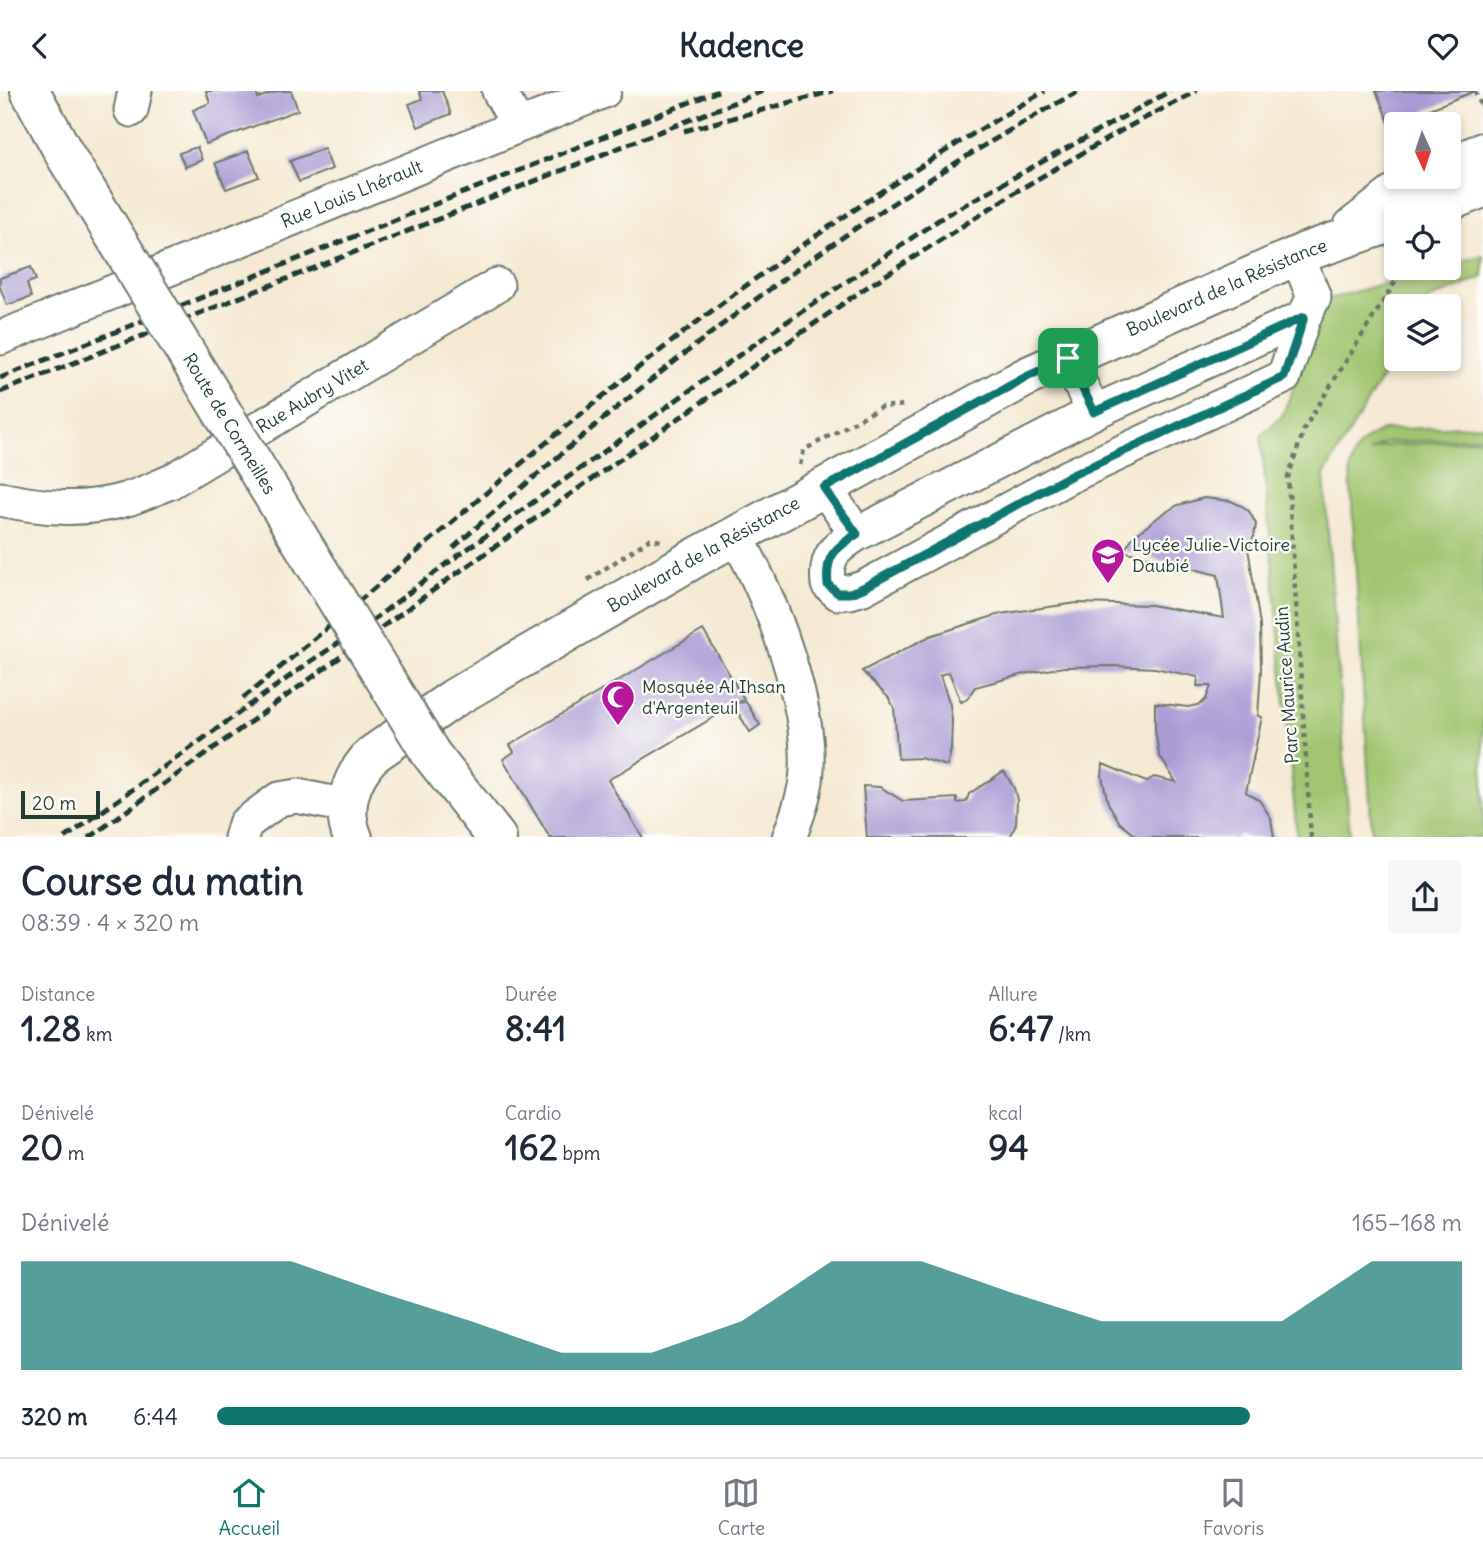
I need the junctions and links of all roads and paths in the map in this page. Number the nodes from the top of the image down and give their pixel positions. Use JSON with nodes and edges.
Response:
{"nodes":[{"id":1,"x":30,"y":91,"type":"edge"},
{"id":2,"x":499,"y":91,"type":"edge"},
{"id":3,"x":604,"y":91,"type":"edge"},
{"id":4,"x":1475,"y":91,"type":"edge"},
{"id":5,"x":1483,"y":110,"type":"edge"},
{"id":6,"x":518,"y":125,"type":"junction"},
{"id":7,"x":1483,"y":152,"type":"edge"},
{"id":8,"x":1461,"y":161,"type":"edge"},
{"id":9,"x":1483,"y":188,"type":"edge"},
{"id":10,"x":1402,"y":189,"type":"edge"},
{"id":11,"x":1445,"y":203,"type":"edge"},
{"id":12,"x":1384,"y":225,"type":"edge"},
{"id":13,"x":1336,"y":241,"type":"junction"},
{"id":14,"x":1297,"y":256,"type":"junction"},
{"id":15,"x":1396,"y":280,"type":"edge"},
{"id":16,"x":497,"y":285,"type":"dead end"},
{"id":17,"x":1304,"y":317,"type":"junction"},
{"id":18,"x":0,"y":338,"type":"edge"},
{"id":19,"x":1068,"y":358,"type":"junction"},
{"id":20,"x":1094,"y":412,"type":"junction"},
{"id":21,"x":824,"y":488,"type":"junction"},
{"id":22,"x":0,"y":499,"type":"edge"},
{"id":23,"x":857,"y":534,"type":"junction"},
{"id":24,"x":736,"y":537,"type":"junction"},
{"id":25,"x":431,"y":754,"type":"junction"},
{"id":26,"x":350,"y":822,"type":"edge"},
{"id":27,"x":241,"y":837,"type":"edge"},
{"id":28,"x":471,"y":837,"type":"edge"},
{"id":29,"x":496,"y":837,"type":"edge"},
{"id":30,"x":789,"y":837,"type":"edge"},
{"id":31,"x":1311,"y":837,"type":"edge"}],
"edges":[{"from":1,"to":25,"type":"main road","name":"Route de Cormeilles","bridge":true},
{"from":2,"to":6,"type":"street"},
{"from":3,"to":6,"type":"street","name":"Rue Louis Lhérault"},
{"from":4,"to":5,"type":"path"},
{"from":6,"to":18,"type":"street","name":"Rue Louis Lhérault"},
{"from":7,"to":8,"type":"main road"},
{"from":9,"to":11,"type":"main road"},
{"from":10,"to":13,"type":"main road","name":"Boulevard de la Résistance"},
{"from":12,"to":13,"type":"main road","name":"Boulevard de la Résistance"},
{"from":13,"to":14,"type":"main road","name":"Boulevard de la Résistance"},
{"from":14,"to":17,"type":"street"},
{"from":14,"to":19,"type":"main road","name":"Boulevard de la Résistance"},
{"from":15,"to":31,"type":"path","name":"Parc Maurice Audin"},
{"from":16,"to":22,"type":"street","name":"Rue Aubry Vitet"},
{"from":17,"to":20,"type":"street"},
{"from":17,"to":23,"type":"street"},
{"from":19,"to":20,"type":"street"},
{"from":19,"to":21,"type":"main road","name":"Boulevard de la Résistance"},
{"from":20,"to":23,"type":"street"},
{"from":21,"to":23,"type":"street"},
{"from":21,"to":24,"type":"main road","name":"Boulevard de la Résistance"},
{"from":24,"to":26,"type":"main road","name":"Boulevard de la Résistance"},
{"from":24,"to":30,"type":"street"},
{"from":25,"to":28,"type":"main road","name":"Route de Cormeilles"},
{"from":25,"to":29,"type":"main road","name":"Route de Cormeilles"},
{"from":26,"to":27,"type":"street"}]}
